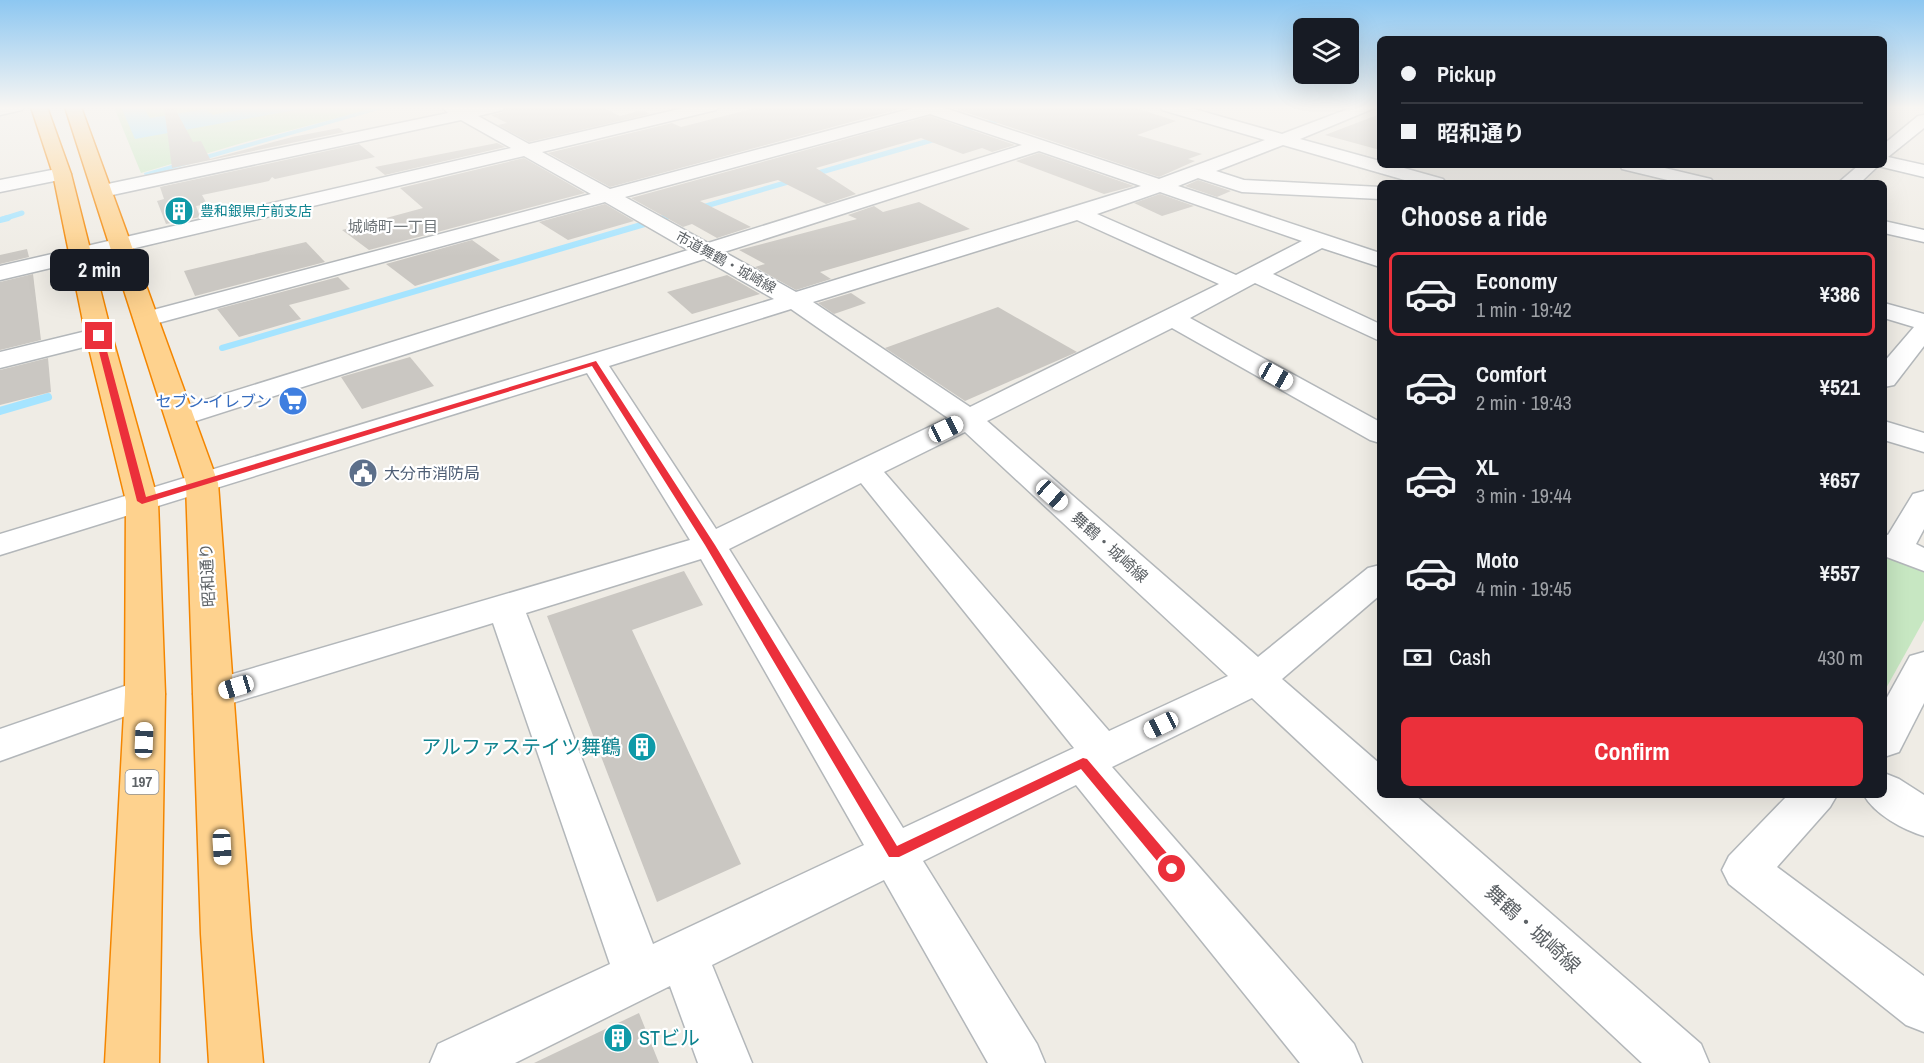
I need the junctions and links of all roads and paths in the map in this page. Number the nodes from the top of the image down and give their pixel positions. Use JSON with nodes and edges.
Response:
{"nodes":[{"id":1,"x":56,"y":157,"type":"edge"},
{"id":2,"x":91,"y":157,"type":"edge"},
{"id":3,"x":255,"y":157,"type":"edge"},
{"id":4,"x":502,"y":157,"type":"edge"},
{"id":5,"x":536,"y":157,"type":"edge"},
{"id":6,"x":751,"y":157,"type":"edge"},
{"id":7,"x":1004,"y":157,"type":"edge"},
{"id":8,"x":1070,"y":157,"type":"edge"},
{"id":9,"x":1240,"y":157,"type":"edge"},
{"id":10,"x":1343,"y":157,"type":"edge"},
{"id":11,"x":1887,"y":163,"type":"edge"},
{"id":12,"x":1377,"y":166,"type":"edge"},
{"id":13,"x":1383,"y":168,"type":"edge"},
{"id":14,"x":1642,"y":168,"type":"edge"},
{"id":15,"x":1866,"y":168,"type":"edge"},
{"id":16,"x":1924,"y":171,"type":"edge"},
{"id":17,"x":1200,"y":172,"type":"junction"},
{"id":18,"x":62,"y":174,"type":"junction"},
{"id":19,"x":1425,"y":180,"type":"edge"},
{"id":20,"x":1692,"y":180,"type":"edge"},
{"id":21,"x":1852,"y":180,"type":"edge"},
{"id":22,"x":0,"y":186,"type":"edge"},
{"id":23,"x":1162,"y":187,"type":"junction"},
{"id":24,"x":103,"y":191,"type":"junction"},
{"id":25,"x":1377,"y":194,"type":"edge"},
{"id":26,"x":608,"y":196,"type":"junction"},
{"id":27,"x":1078,"y":213,"type":"junction"},
{"id":28,"x":1887,"y":228,"type":"edge"},
{"id":29,"x":1924,"y":237,"type":"edge"},
{"id":30,"x":1320,"y":240,"type":"junction"},
{"id":31,"x":123,"y":246,"type":"junction"},
{"id":32,"x":704,"y":250,"type":"junction"},
{"id":33,"x":80,"y":255,"type":"junction"},
{"id":34,"x":1377,"y":259,"type":"edge"},
{"id":35,"x":0,"y":273,"type":"edge"},
{"id":36,"x":1245,"y":279,"type":"junction"},
{"id":37,"x":795,"y":301,"type":"junction"},
{"id":38,"x":1887,"y":311,"type":"edge"},
{"id":39,"x":1172,"y":318,"type":"junction"},
{"id":40,"x":147,"y":319,"type":"junction"},
{"id":41,"x":1924,"y":322,"type":"edge"},
{"id":42,"x":1924,"y":330,"type":"edge"},
{"id":43,"x":1377,"y":332,"type":"edge"},
{"id":44,"x":99,"y":336,"type":"junction"},
{"id":45,"x":0,"y":360,"type":"edge"},
{"id":46,"x":594,"y":363,"type":"junction"},
{"id":47,"x":1887,"y":375,"type":"edge"},
{"id":48,"x":180,"y":417,"type":"junction"},
{"id":49,"x":967,"y":418,"type":"junction"},
{"id":50,"x":1887,"y":431,"type":"edge"},
{"id":51,"x":1377,"y":432,"type":"edge"},
{"id":52,"x":1924,"y":443,"type":"edge"},
{"id":53,"x":865,"y":469,"type":"junction"},
{"id":54,"x":202,"y":483,"type":"junction"},
{"id":55,"x":142,"y":501,"type":"junction"},
{"id":56,"x":1924,"y":501,"type":"edge"},
{"id":57,"x":0,"y":545,"type":"edge"},
{"id":58,"x":710,"y":545,"type":"junction"},
{"id":59,"x":1901,"y":551,"type":"edge"},
{"id":60,"x":1377,"y":579,"type":"edge"},
{"id":61,"x":505,"y":606,"type":"junction"},
{"id":62,"x":1257,"y":679,"type":"junction"},
{"id":63,"x":1921,"y":679,"type":"edge"},
{"id":64,"x":145,"y":694,"type":"junction"},
{"id":65,"x":213,"y":694,"type":"junction"},
{"id":66,"x":1887,"y":736,"type":"edge"},
{"id":67,"x":0,"y":745,"type":"edge"},
{"id":68,"x":1093,"y":758,"type":"junction"},
{"id":69,"x":1377,"y":787,"type":"edge"},
{"id":70,"x":1887,"y":793,"type":"edge"},
{"id":71,"x":1389,"y":798,"type":"edge"},
{"id":72,"x":1812,"y":798,"type":"edge"},
{"id":73,"x":1924,"y":818,"type":"edge"},
{"id":74,"x":894,"y":853,"type":"junction"},
{"id":75,"x":661,"y":965,"type":"junction"},
{"id":76,"x":1924,"y":1007,"type":"edge"},
{"id":77,"x":132,"y":1063,"type":"edge"},
{"id":78,"x":237,"y":1063,"type":"edge"},
{"id":79,"x":457,"y":1063,"type":"edge"},
{"id":80,"x":725,"y":1063,"type":"edge"},
{"id":81,"x":1018,"y":1063,"type":"edge"},
{"id":82,"x":1335,"y":1063,"type":"edge"},
{"id":83,"x":1682,"y":1063,"type":"edge"}],
"edges":[{"from":1,"to":18,"type":"highway","number":"197"},
{"from":2,"to":24,"type":"highway","name":"昭和通り"},
{"from":3,"to":24,"type":"street"},
{"from":4,"to":31,"type":"street"},
{"from":5,"to":26,"type":"street"},
{"from":6,"to":26,"type":"street"},
{"from":7,"to":32,"type":"street"},
{"from":8,"to":23,"type":"street"},
{"from":9,"to":17,"type":"street"},
{"from":10,"to":12,"type":"street"},
{"from":11,"to":16,"type":"street"},
{"from":13,"to":19,"type":"street"},
{"from":14,"to":20,"type":"street"},
{"from":15,"to":21,"type":"street"},
{"from":17,"to":23,"type":"street"},
{"from":17,"to":25,"type":"street"},
{"from":18,"to":22,"type":"street"},
{"from":18,"to":33,"type":"highway","number":"197"},
{"from":23,"to":27,"type":"street"},
{"from":23,"to":30,"type":"street"},
{"from":24,"to":31,"type":"highway","name":"昭和通り"},
{"from":26,"to":32,"type":"street","name":"市道舞鶴・城崎線"},
{"from":26,"to":40,"type":"street"},
{"from":27,"to":36,"type":"street"},
{"from":27,"to":37,"type":"street"},
{"from":28,"to":29,"type":"street"},
{"from":30,"to":34,"type":"street"},
{"from":30,"to":36,"type":"street"},
{"from":31,"to":33,"type":"street"},
{"from":31,"to":40,"type":"highway","name":"昭和通り"},
{"from":32,"to":37,"type":"street","name":"市道舞鶴・城崎線"},
{"from":32,"to":48,"type":"street"},
{"from":33,"to":35,"type":"street"},
{"from":33,"to":44,"type":"highway","number":"197"},
{"from":36,"to":39,"type":"street"},
{"from":36,"to":43,"type":"street"},
{"from":37,"to":46,"type":"street"},
{"from":37,"to":49,"type":"street","name":"舞鶴・城崎線"},
{"from":38,"to":41,"type":"street"},
{"from":39,"to":49,"type":"street"},
{"from":39,"to":51,"type":"street"},
{"from":40,"to":48,"type":"highway","name":"昭和通り"},
{"from":42,"to":47,"type":"street"},
{"from":44,"to":45,"type":"street"},
{"from":44,"to":55,"type":"highway","number":"197"},
{"from":46,"to":54,"type":"street"},
{"from":46,"to":58,"type":"street"},
{"from":48,"to":54,"type":"highway","name":"昭和通り"},
{"from":49,"to":53,"type":"street"},
{"from":49,"to":62,"type":"street","name":"舞鶴・城崎線"},
{"from":50,"to":52,"type":"street"},
{"from":53,"to":58,"type":"street"},
{"from":53,"to":68,"type":"street"},
{"from":54,"to":55,"type":"street"},
{"from":54,"to":65,"type":"highway","name":"昭和通り"},
{"from":55,"to":57,"type":"street"},
{"from":55,"to":64,"type":"highway","number":"197"},
{"from":56,"to":59,"type":"street"},
{"from":58,"to":61,"type":"street"},
{"from":58,"to":74,"type":"street"},
{"from":60,"to":62,"type":"street"},
{"from":61,"to":65,"type":"street"},
{"from":61,"to":75,"type":"street"},
{"from":62,"to":68,"type":"street"},
{"from":62,"to":69,"type":"street","name":"舞鶴・城崎線"},
{"from":63,"to":66,"type":"street"},
{"from":64,"to":67,"type":"street"},
{"from":64,"to":77,"type":"highway","number":"197"},
{"from":65,"to":78,"type":"highway","name":"昭和通り"},
{"from":68,"to":74,"type":"street"},
{"from":68,"to":82,"type":"street"},
{"from":70,"to":73,"type":"street"},
{"from":71,"to":83,"type":"street","name":"舞鶴・城崎線"},
{"from":72,"to":76,"type":"street"},
{"from":74,"to":75,"type":"street"},
{"from":74,"to":81,"type":"street"},
{"from":75,"to":79,"type":"street"},
{"from":75,"to":80,"type":"street"}]}
